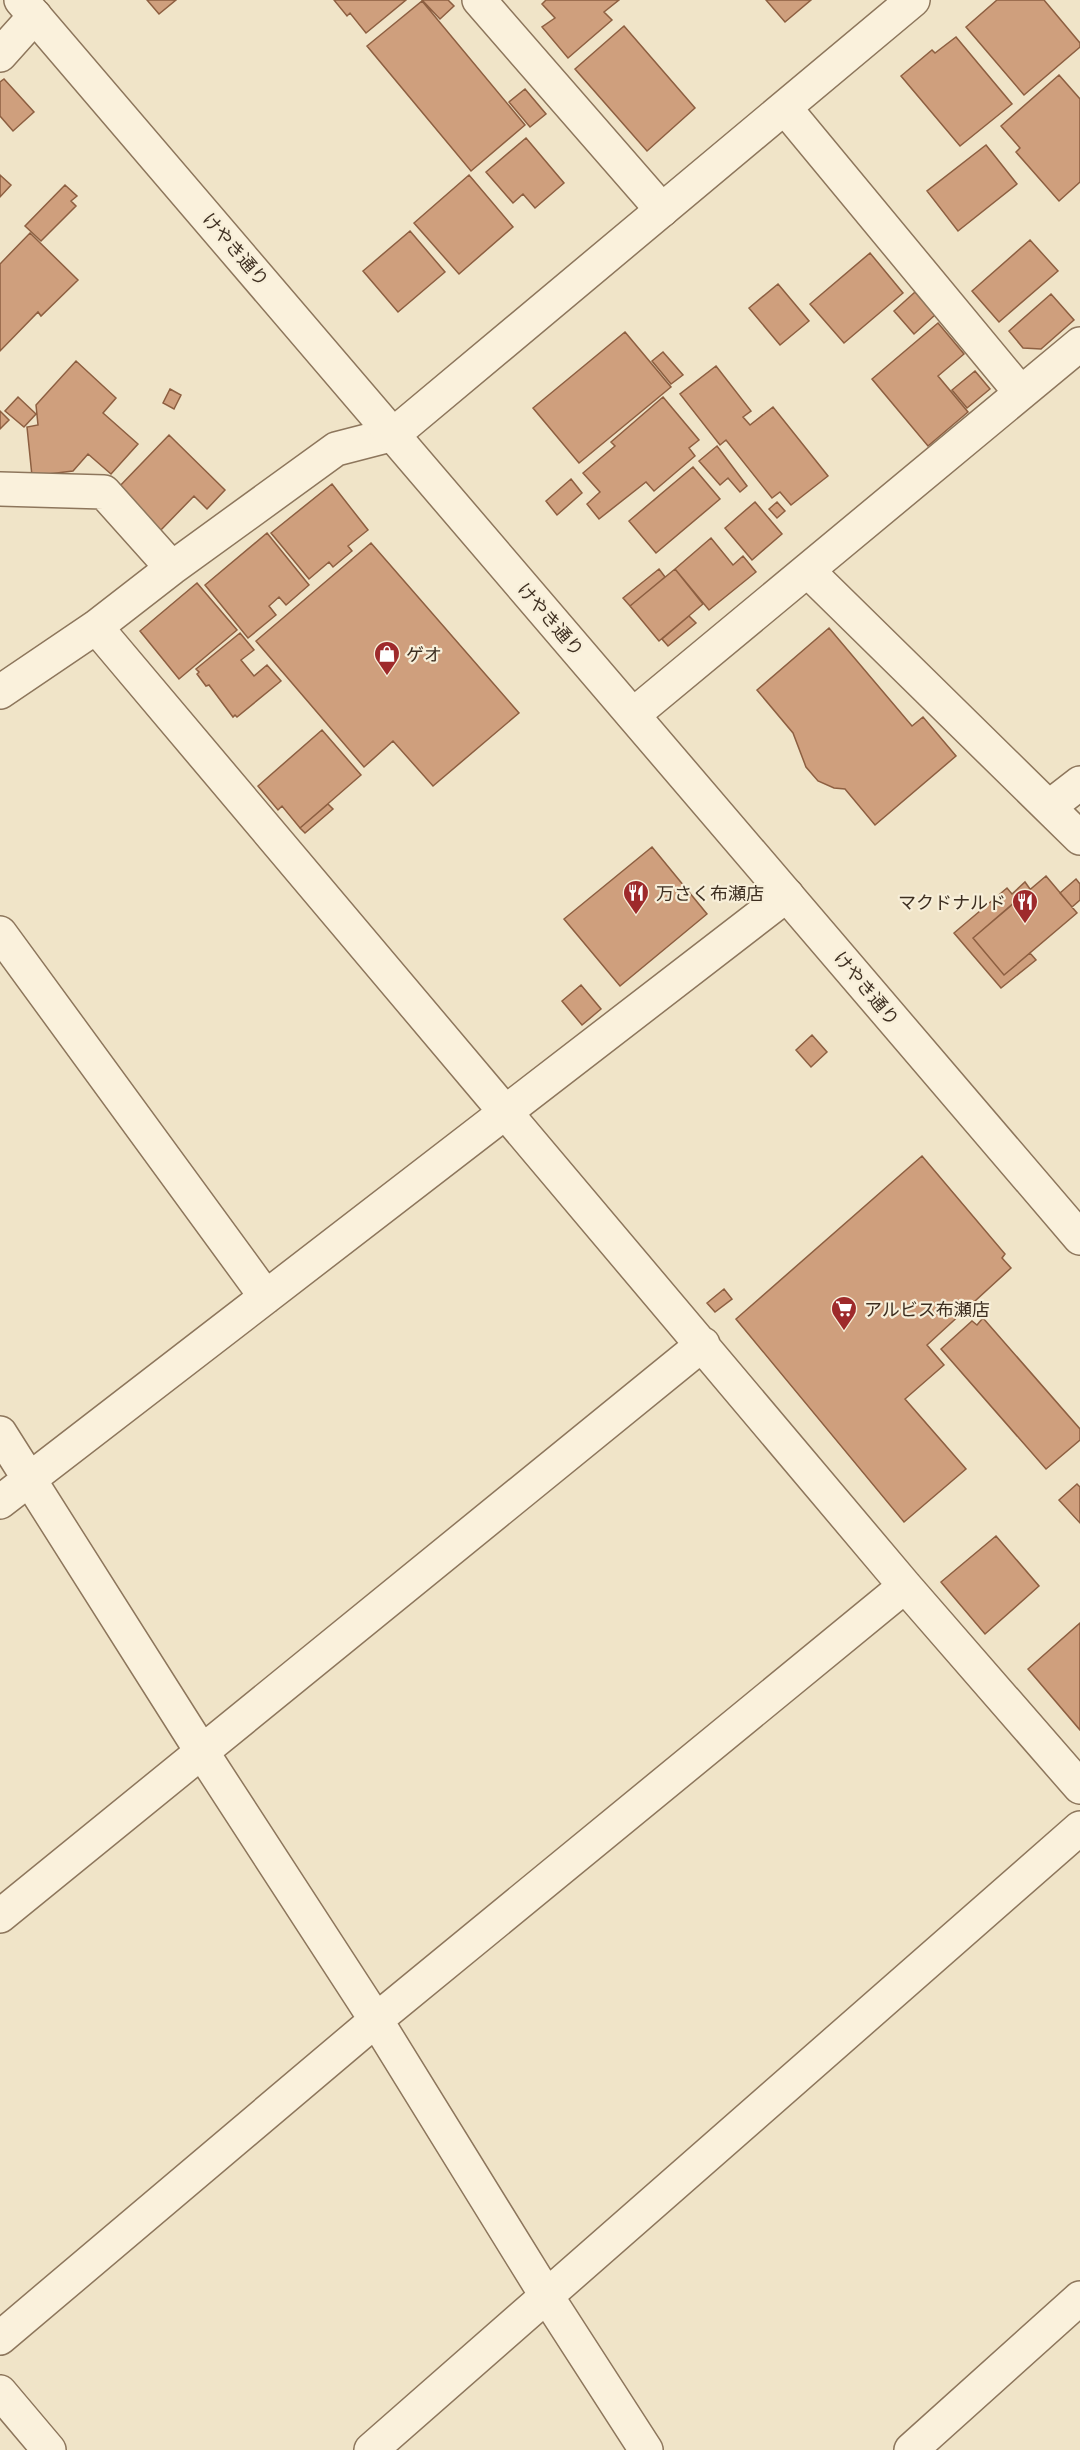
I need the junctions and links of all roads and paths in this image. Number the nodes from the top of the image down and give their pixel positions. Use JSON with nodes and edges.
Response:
{"nodes":[{"id":1,"x":479,"y":0,"type":"edge"},
{"id":2,"x":911,"y":1,"type":"edge"},
{"id":3,"x":28,"y":8,"type":"edge"},
{"id":4,"x":0,"y":55,"type":"edge"},
{"id":5,"x":785,"y":108,"type":"junction"},
{"id":6,"x":662,"y":210,"type":"junction"},
{"id":7,"x":1080,"y":344,"type":"edge"},
{"id":8,"x":1021,"y":393,"type":"junction"},
{"id":9,"x":394,"y":434,"type":"junction"},
{"id":10,"x":0,"y":489,"type":"edge"},
{"id":11,"x":172,"y":568,"type":"junction"},
{"id":12,"x":808,"y":571,"type":"junction"},
{"id":13,"x":96,"y":627,"type":"junction"},
{"id":14,"x":0,"y":692,"type":"edge"},
{"id":15,"x":633,"y":715,"type":"junction"},
{"id":16,"x":1080,"y":783,"type":"edge"},
{"id":17,"x":1049,"y":807,"type":"junction"},
{"id":18,"x":1080,"y":838,"type":"edge"},
{"id":19,"x":787,"y":895,"type":"junction"},
{"id":20,"x":0,"y":933,"type":"edge"},
{"id":21,"x":506,"y":1112,"type":"junction"},
{"id":22,"x":1080,"y":1238,"type":"edge"},
{"id":23,"x":266,"y":1297,"type":"junction"},
{"id":24,"x":703,"y":1344,"type":"junction"},
{"id":25,"x":0,"y":1433,"type":"edge"},
{"id":26,"x":30,"y":1479,"type":"junction"},
{"id":27,"x":0,"y":1502,"type":"edge"},
{"id":28,"x":905,"y":1586,"type":"junction"},
{"id":29,"x":202,"y":1752,"type":"junction"},
{"id":30,"x":1080,"y":1787,"type":"edge"},
{"id":31,"x":1080,"y":1828,"type":"edge"},
{"id":32,"x":0,"y":1916,"type":"edge"},
{"id":33,"x":375,"y":2020,"type":"junction"},
{"id":34,"x":546,"y":2295,"type":"junction"},
{"id":35,"x":1080,"y":2298,"type":"edge"},
{"id":36,"x":0,"y":2338,"type":"edge"},
{"id":37,"x":0,"y":2392,"type":"edge"},
{"id":38,"x":49,"y":2450,"type":"edge"},
{"id":39,"x":371,"y":2450,"type":"edge"},
{"id":40,"x":646,"y":2450,"type":"edge"},
{"id":41,"x":911,"y":2450,"type":"edge"}],
"edges":[{"from":1,"to":6,"type":"street"},
{"from":2,"to":5,"type":"street"},
{"from":3,"to":4,"type":"street"},
{"from":3,"to":9,"type":"street","name":"けやき通り"},
{"from":5,"to":6,"type":"street"},
{"from":5,"to":8,"type":"street"},
{"from":6,"to":9,"type":"street"},
{"from":7,"to":8,"type":"street"},
{"from":8,"to":12,"type":"street"},
{"from":9,"to":11,"type":"street"},
{"from":9,"to":15,"type":"street","name":"けやき通り"},
{"from":10,"to":11,"type":"street"},
{"from":11,"to":13,"type":"street"},
{"from":12,"to":15,"type":"street"},
{"from":12,"to":17,"type":"street"},
{"from":13,"to":14,"type":"street"},
{"from":13,"to":21,"type":"street"},
{"from":15,"to":19,"type":"street","name":"けやき通り"},
{"from":16,"to":17,"type":"street"},
{"from":17,"to":18,"type":"street"},
{"from":19,"to":21,"type":"street"},
{"from":19,"to":22,"type":"street","name":"けやき通り"},
{"from":20,"to":23,"type":"street"},
{"from":21,"to":23,"type":"street"},
{"from":21,"to":24,"type":"street"},
{"from":23,"to":26,"type":"street"},
{"from":24,"to":28,"type":"street"},
{"from":24,"to":29,"type":"street"},
{"from":25,"to":26,"type":"street"},
{"from":26,"to":27,"type":"street"},
{"from":26,"to":29,"type":"street"},
{"from":28,"to":30,"type":"street"},
{"from":28,"to":33,"type":"street"},
{"from":29,"to":32,"type":"street"},
{"from":29,"to":33,"type":"street"},
{"from":31,"to":34,"type":"street"},
{"from":33,"to":34,"type":"street"},
{"from":33,"to":36,"type":"street"},
{"from":34,"to":39,"type":"street"},
{"from":34,"to":40,"type":"street"},
{"from":35,"to":41,"type":"street"},
{"from":37,"to":38,"type":"street"}]}
